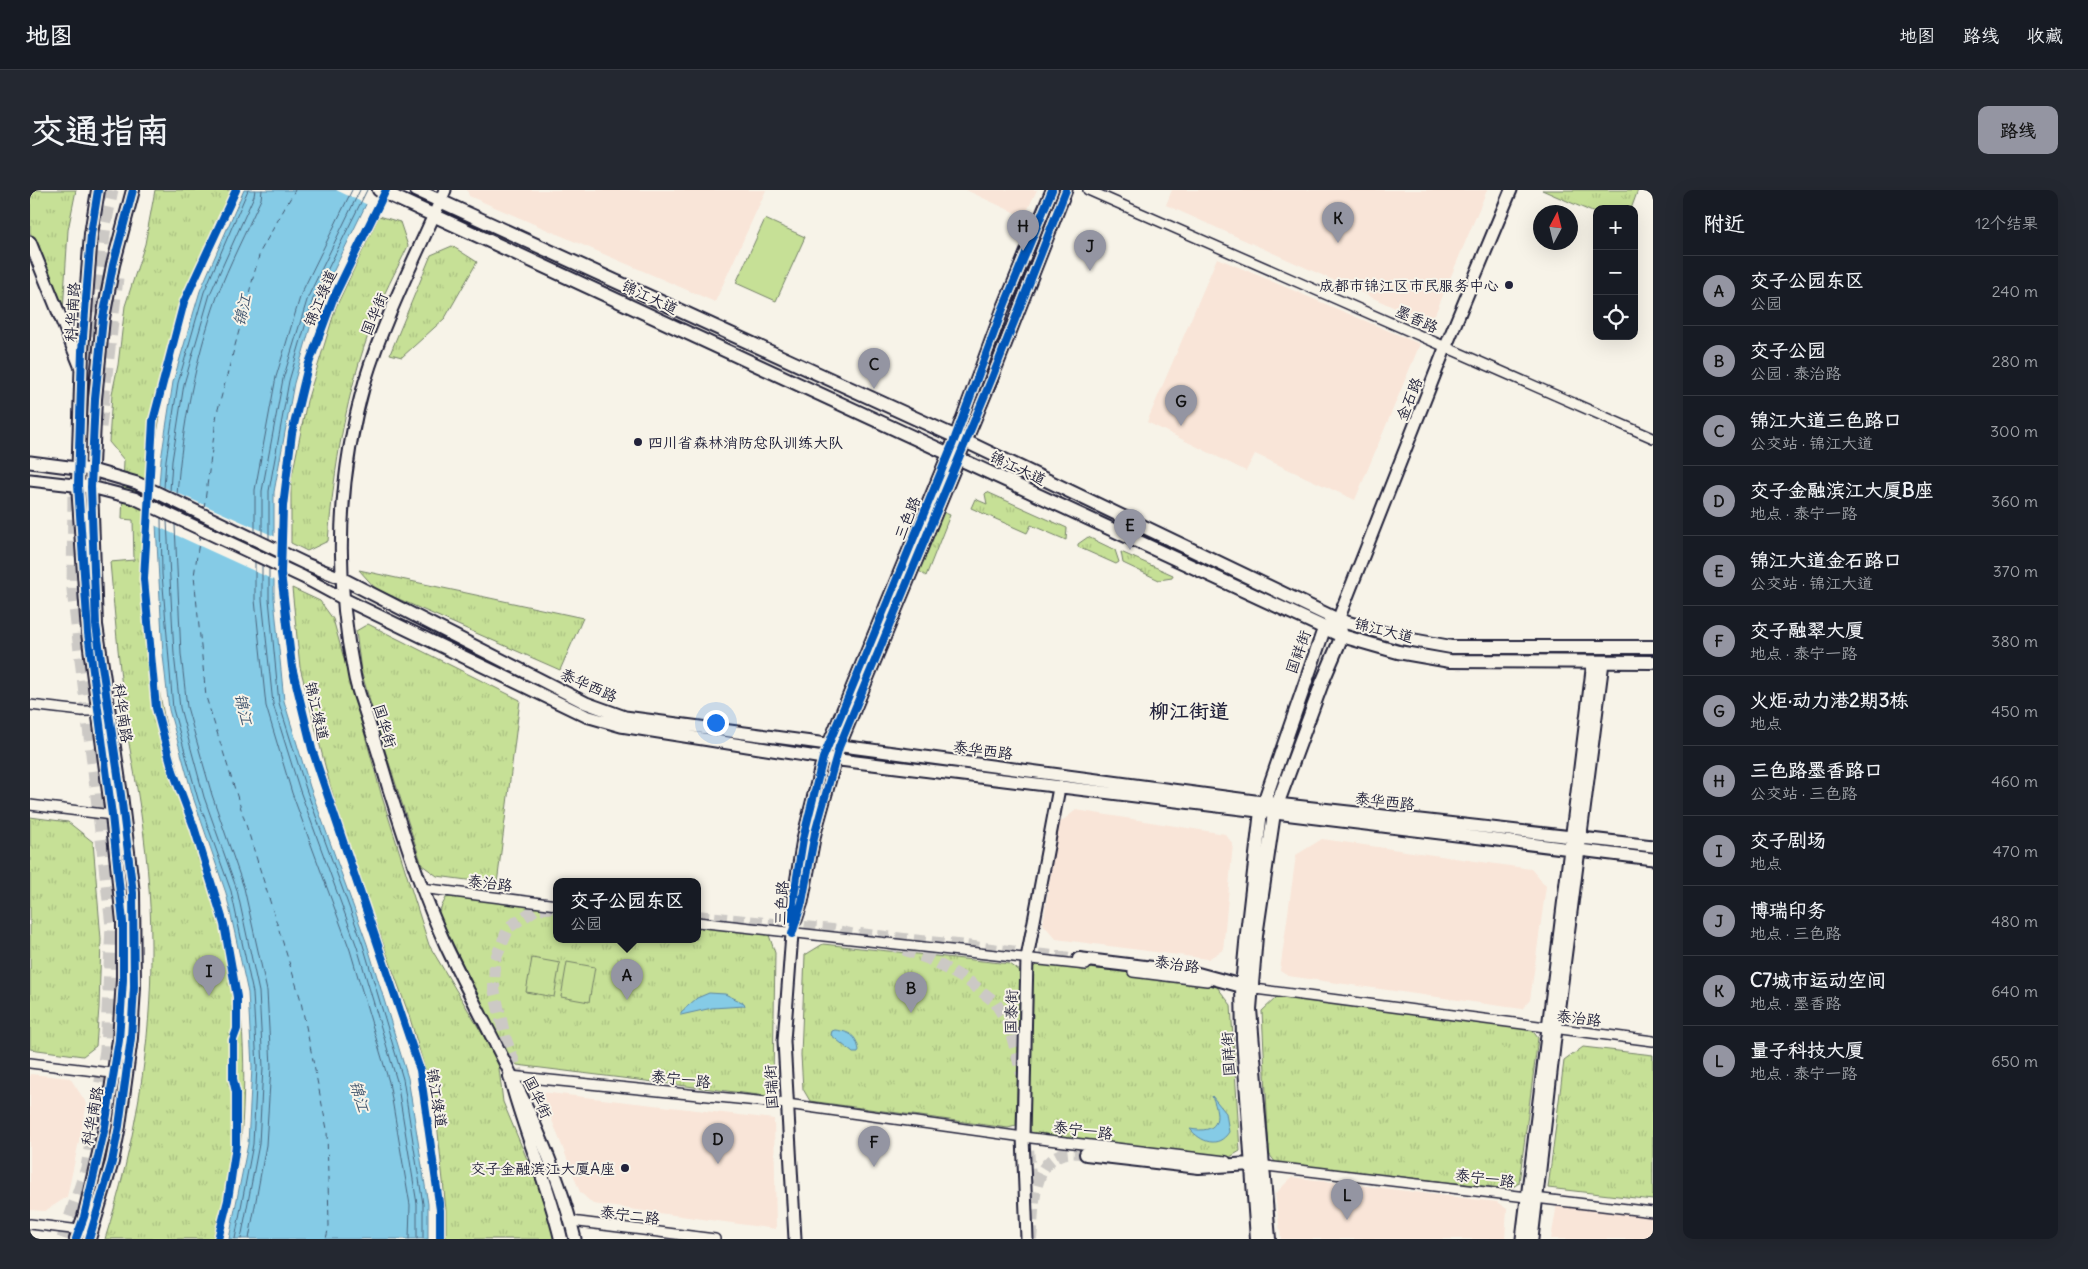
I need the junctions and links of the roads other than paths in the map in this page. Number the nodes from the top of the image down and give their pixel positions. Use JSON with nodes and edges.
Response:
{"nodes":[{"id":1,"x":98,"y":190,"type":"edge"},
{"id":2,"x":133,"y":190,"type":"edge"},
{"id":3,"x":379,"y":190,"type":"edge"},
{"id":4,"x":416,"y":190,"type":"edge"},
{"id":5,"x":1052,"y":190,"type":"edge"},
{"id":6,"x":1066,"y":190,"type":"edge"},
{"id":7,"x":1088,"y":190,"type":"edge"},
{"id":8,"x":1511,"y":190,"type":"edge"},
{"id":9,"x":442,"y":196,"type":"edge"},
{"id":10,"x":434,"y":215,"type":"junction"},
{"id":11,"x":30,"y":242,"type":"edge"},
{"id":12,"x":1446,"y":346,"type":"junction"},
{"id":13,"x":82,"y":369,"type":"junction"},
{"id":14,"x":1653,"y":438,"type":"edge"},
{"id":15,"x":960,"y":439,"type":"junction"},
{"id":16,"x":953,"y":455,"type":"junction"},
{"id":17,"x":30,"y":462,"type":"edge"},
{"id":18,"x":78,"y":468,"type":"junction"},
{"id":19,"x":92,"y":470,"type":"junction"},
{"id":20,"x":30,"y":480,"type":"edge"},
{"id":21,"x":78,"y":485,"type":"junction"},
{"id":22,"x":91,"y":487,"type":"junction"},
{"id":23,"x":340,"y":578,"type":"junction"},
{"id":24,"x":342,"y":598,"type":"junction"},
{"id":25,"x":1338,"y":620,"type":"junction"},
{"id":26,"x":1324,"y":629,"type":"junction"},
{"id":27,"x":1342,"y":636,"type":"junction"},
{"id":28,"x":1653,"y":646,"type":"edge"},
{"id":29,"x":1598,"y":662,"type":"junction"},
{"id":30,"x":1653,"y":662,"type":"edge"},
{"id":31,"x":30,"y":706,"type":"edge"},
{"id":32,"x":98,"y":711,"type":"junction"},
{"id":33,"x":834,"y":746,"type":"junction"},
{"id":34,"x":829,"y":759,"type":"junction"},
{"id":35,"x":1059,"y":788,"type":"junction"},
{"id":36,"x":30,"y":805,"type":"edge"},
{"id":37,"x":1269,"y":808,"type":"junction"},
{"id":38,"x":112,"y":815,"type":"junction"},
{"id":39,"x":1576,"y":837,"type":"junction"},
{"id":40,"x":1653,"y":846,"type":"edge"},
{"id":41,"x":1575,"y":849,"type":"junction"},
{"id":42,"x":1653,"y":859,"type":"edge"},
{"id":43,"x":420,"y":888,"type":"junction"},
{"id":44,"x":553,"y":905,"type":"edge"},
{"id":45,"x":701,"y":923,"type":"edge"},
{"id":46,"x":792,"y":934,"type":"junction"},
{"id":47,"x":1027,"y":958,"type":"junction"},
{"id":48,"x":1079,"y":960,"type":"tunnel mouth"},
{"id":49,"x":1246,"y":988,"type":"junction"},
{"id":50,"x":1552,"y":1028,"type":"junction"},
{"id":51,"x":1653,"y":1041,"type":"edge"},
{"id":52,"x":30,"y":1063,"type":"edge"},
{"id":53,"x":120,"y":1074,"type":"junction"},
{"id":54,"x":510,"y":1076,"type":"junction"},
{"id":55,"x":787,"y":1104,"type":"junction"},
{"id":56,"x":1023,"y":1137,"type":"junction"},
{"id":57,"x":1086,"y":1154,"type":"tunnel mouth"},
{"id":58,"x":1257,"y":1165,"type":"junction"},
{"id":59,"x":1532,"y":1197,"type":"junction"},
{"id":60,"x":1653,"y":1212,"type":"edge"},
{"id":61,"x":570,"y":1221,"type":"junction"},
{"id":62,"x":30,"y":1224,"type":"edge"},
{"id":63,"x":82,"y":1236,"type":"edge"},
{"id":64,"x":561,"y":1239,"type":"edge"},
{"id":65,"x":575,"y":1239,"type":"edge"},
{"id":66,"x":715,"y":1239,"type":"edge"},
{"id":67,"x":795,"y":1239,"type":"edge"},
{"id":68,"x":1027,"y":1239,"type":"edge"},
{"id":69,"x":1257,"y":1239,"type":"edge"},
{"id":70,"x":1269,"y":1239,"type":"edge"},
{"id":71,"x":1522,"y":1239,"type":"edge"},
{"id":72,"x":1532,"y":1239,"type":"edge"}],
"edges":[{"from":1,"to":13,"type":"main road","name":"科华南路"},
{"from":2,"to":19,"type":"main road","name":"科华南路"},
{"from":3,"to":10,"type":"main road","name":"锦江大道"},
{"from":4,"to":9,"type":"main road","name":"锦江大道"},
{"from":5,"to":15,"type":"street","name":"三色路"},
{"from":6,"to":15,"type":"street","name":"三色路"},
{"from":7,"to":12,"type":"street","name":"墨香路"},
{"from":8,"to":12,"type":"street","name":"金石路"},
{"from":9,"to":10,"type":"street","name":"国华街"},
{"from":9,"to":15,"type":"main road","name":"锦江大道"},
{"from":10,"to":16,"type":"main road","name":"锦江大道"},
{"from":10,"to":23,"type":"street","name":"国华街"},
{"from":11,"to":13,"type":"street"},
{"from":12,"to":14,"type":"street","name":"墨香路"},
{"from":12,"to":25,"type":"street","name":"金石路"},
{"from":13,"to":18,"type":"main road","name":"科华南路"},
{"from":15,"to":16,"type":"street","name":"三色路"},
{"from":15,"to":25,"type":"main road","name":"锦江大道"},
{"from":16,"to":26,"type":"main road","name":"锦江大道"},
{"from":16,"to":33,"type":"street","name":"三色路"},
{"from":17,"to":18,"type":"street","name":"泰华西路"},
{"from":18,"to":19,"type":"street","name":"泰华西路"},
{"from":18,"to":21,"type":"main road","name":"科华南路"},
{"from":19,"to":22,"type":"main road","name":"科华南路"},
{"from":19,"to":23,"type":"street","name":"泰华西路"},
{"from":20,"to":21,"type":"street","name":"泰华西路"},
{"from":21,"to":22,"type":"street","name":"泰华西路"},
{"from":21,"to":32,"type":"main road","name":"科华南路"},
{"from":22,"to":24,"type":"street","name":"泰华西路"},
{"from":22,"to":53,"type":"main road","name":"科华南路"},
{"from":23,"to":24,"type":"street","name":"国华街"},
{"from":23,"to":33,"type":"street","name":"泰华西路"},
{"from":24,"to":34,"type":"street","name":"泰华西路"},
{"from":24,"to":43,"type":"street","name":"国华街"},
{"from":25,"to":26,"type":"main road","name":"国祥街"},
{"from":25,"to":27,"type":"main road"},
{"from":25,"to":28,"type":"main road","name":"锦江大道"},
{"from":26,"to":27,"type":"main road","name":"锦江大道"},
{"from":26,"to":37,"type":"main road","name":"国祥街"},
{"from":27,"to":29,"type":"main road","name":"锦江大道"},
{"from":27,"to":37,"type":"main road","name":"国祥街"},
{"from":29,"to":30,"type":"main road","name":"锦江大道"},
{"from":29,"to":39,"type":"street"},
{"from":31,"to":32,"type":"street"},
{"from":32,"to":38,"type":"main road","name":"科华南路"},
{"from":33,"to":34,"type":"street","name":"三色路"},
{"from":33,"to":37,"type":"street","name":"泰华西路"},
{"from":34,"to":35,"type":"street","name":"泰华西路"},
{"from":34,"to":46,"type":"street","name":"三色路"},
{"from":35,"to":37,"type":"street","name":"泰华西路"},
{"from":35,"to":47,"type":"street","name":"国泰街"},
{"from":36,"to":38,"type":"street"},
{"from":37,"to":39,"type":"street","name":"泰华西路"},
{"from":37,"to":41,"type":"street","name":"泰华西路"},
{"from":37,"to":49,"type":"main road","name":"国祥街"},
{"from":38,"to":53,"type":"main road","name":"科华南路"},
{"from":39,"to":40,"type":"street","name":"泰华西路"},
{"from":39,"to":41,"type":"street"},
{"from":41,"to":42,"type":"street","name":"泰华西路"},
{"from":41,"to":50,"type":"street"},
{"from":43,"to":44,"type":"street","name":"泰治路"},
{"from":43,"to":54,"type":"street","name":"国华街"},
{"from":45,"to":46,"type":"street","name":"泰治路"},
{"from":46,"to":47,"type":"street","name":"泰治路"},
{"from":46,"to":55,"type":"street","name":"国瑞街"},
{"from":47,"to":49,"type":"street","name":"泰治路"},
{"from":47,"to":56,"type":"street","name":"国泰街"},
{"from":48,"to":49,"type":"main road"},
{"from":49,"to":50,"type":"street","name":"泰治路"},
{"from":49,"to":58,"type":"main road","name":"国祥街"},
{"from":50,"to":51,"type":"street","name":"泰治路"},
{"from":50,"to":59,"type":"street"},
{"from":52,"to":53,"type":"street"},
{"from":53,"to":63,"type":"main road","name":"科华南路"},
{"from":54,"to":55,"type":"street","name":"泰宁一路"},
{"from":54,"to":61,"type":"street","name":"国华街"},
{"from":54,"to":64,"type":"main road"},
{"from":55,"to":56,"type":"street","name":"泰宁一路"},
{"from":55,"to":67,"type":"street","name":"国瑞街"},
{"from":56,"to":58,"type":"street","name":"泰宁一路"},
{"from":56,"to":68,"type":"street","name":"国泰街"},
{"from":57,"to":58,"type":"main road"},
{"from":58,"to":59,"type":"street","name":"泰宁一路"},
{"from":58,"to":69,"type":"main road","name":"国祥街"},
{"from":58,"to":70,"type":"main road","name":"国祥街"},
{"from":59,"to":60,"type":"street","name":"泰宁一路"},
{"from":59,"to":71,"type":"street"},
{"from":59,"to":72,"type":"street"},
{"from":61,"to":65,"type":"street","name":"国华街"},
{"from":61,"to":66,"type":"street","name":"泰宁二路"},
{"from":62,"to":63,"type":"street"}]}
